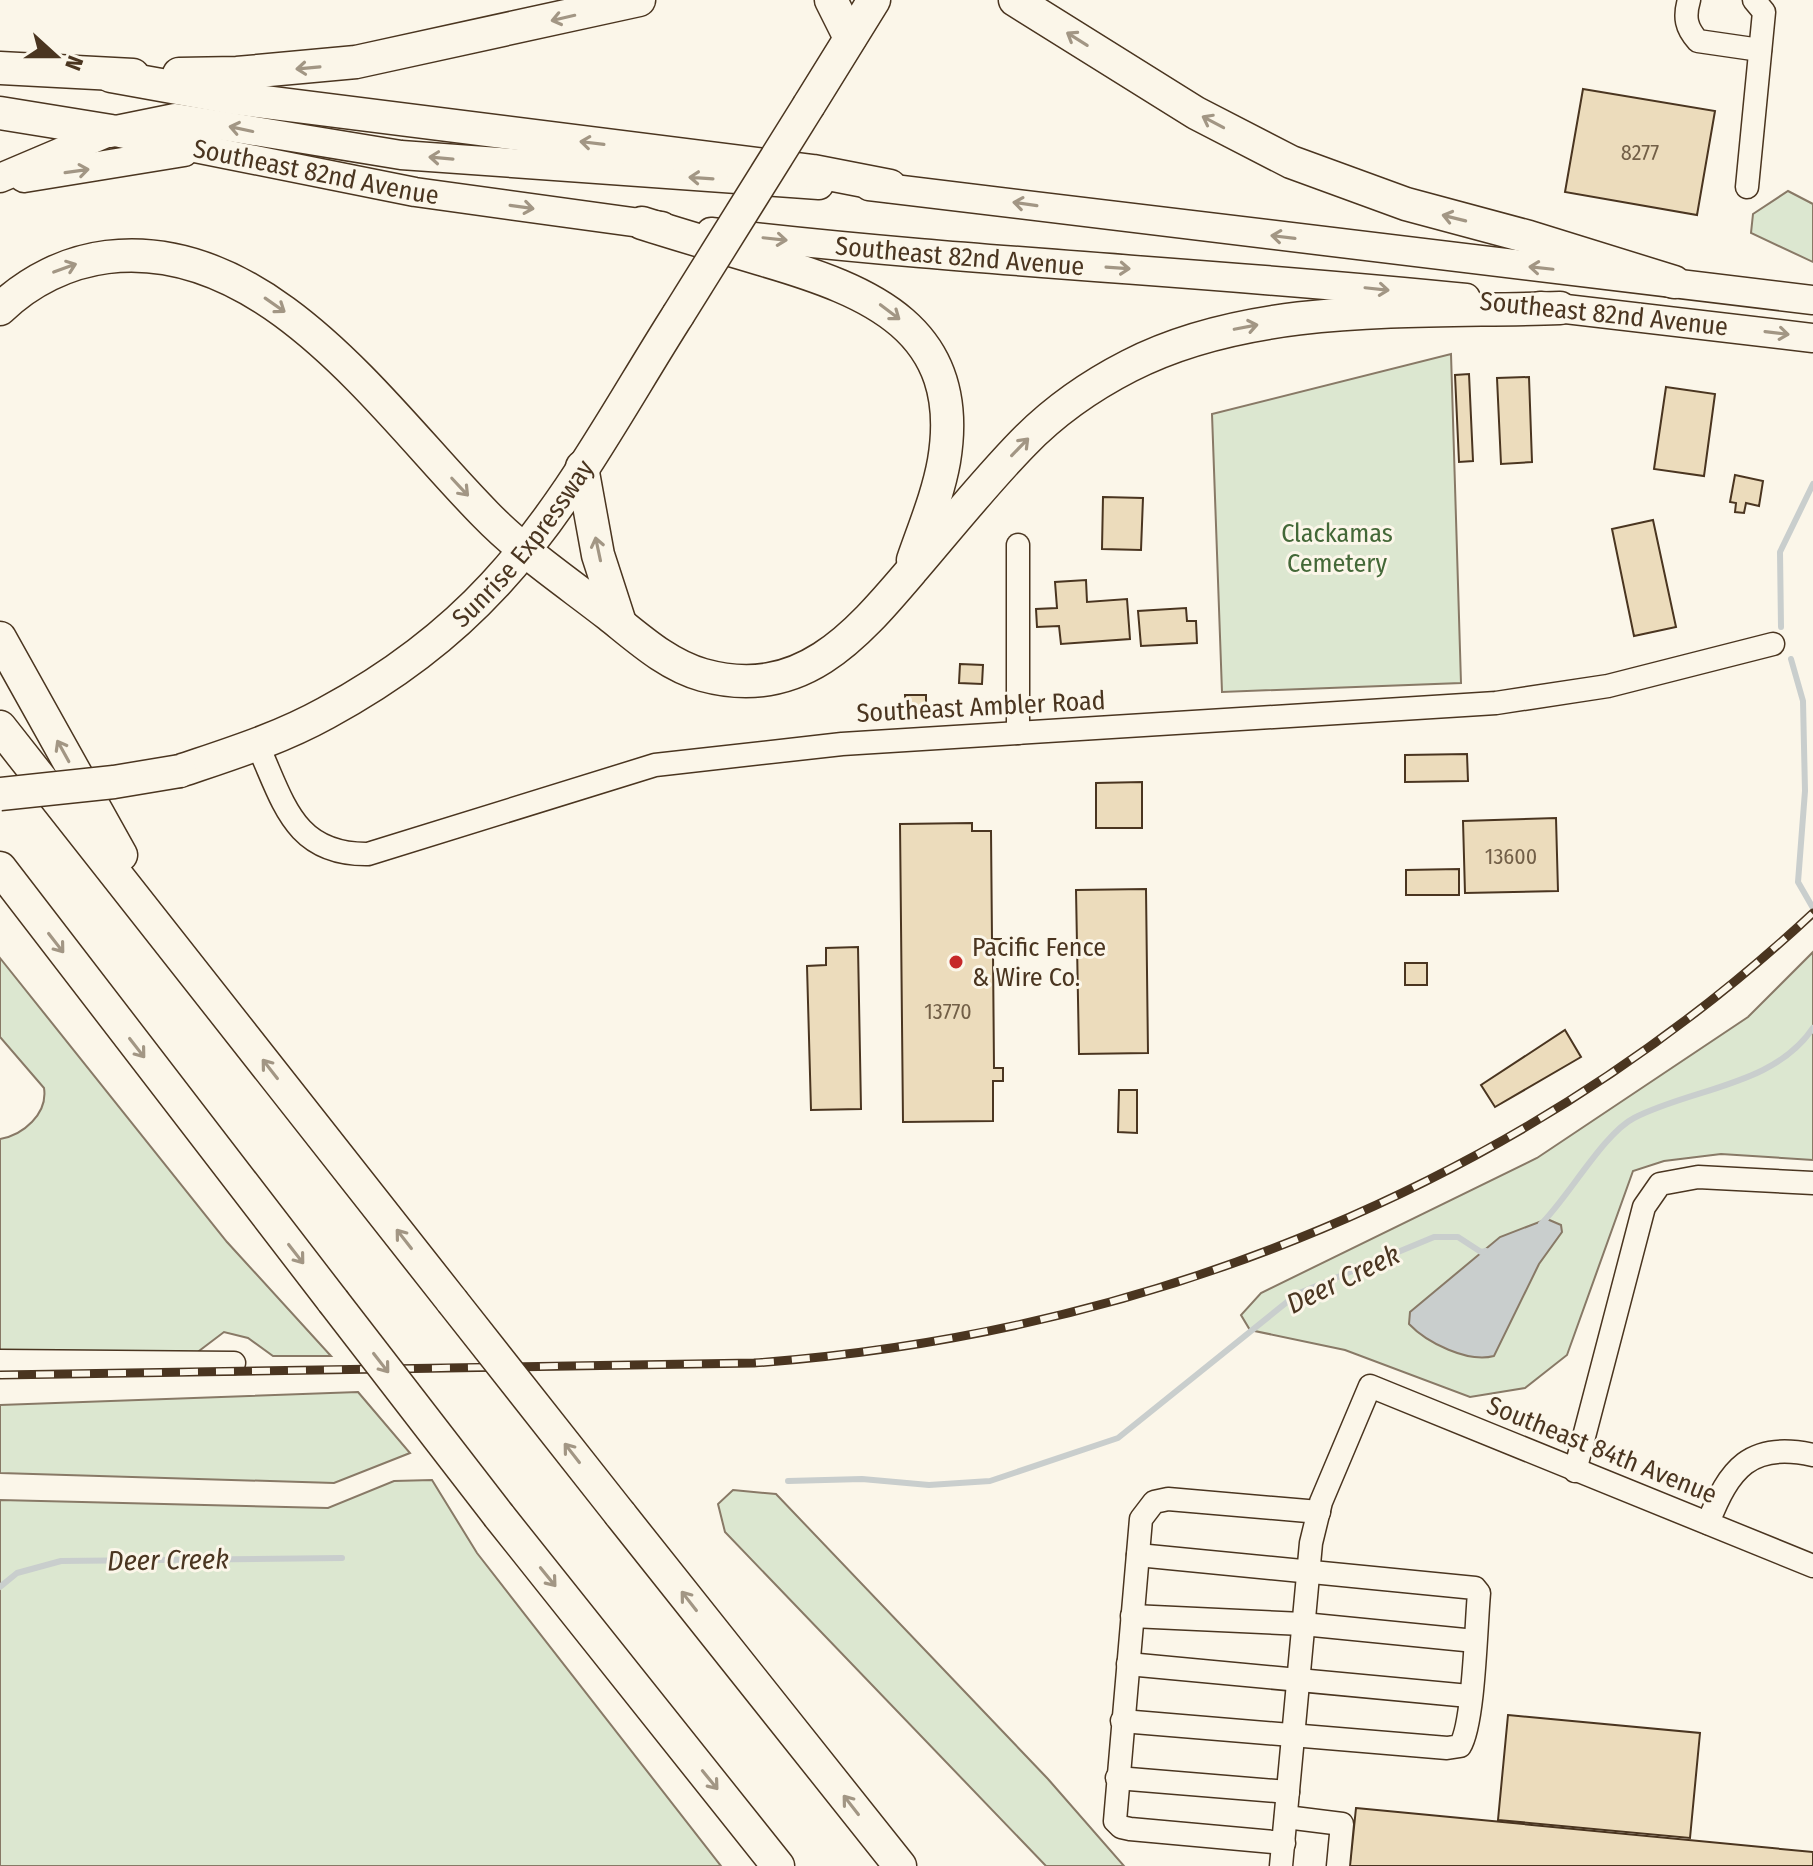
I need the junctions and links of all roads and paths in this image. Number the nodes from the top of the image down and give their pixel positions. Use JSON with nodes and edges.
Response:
{"nodes":[{"id":1,"x":639,"y":0,"type":"edge"},
{"id":2,"x":831,"y":0,"type":"edge"},
{"id":3,"x":874,"y":0,"type":"edge"},
{"id":4,"x":1015,"y":0,"type":"edge"},
{"id":5,"x":1689,"y":0,"type":"edge"},
{"id":6,"x":1754,"y":0,"type":"edge"},
{"id":7,"x":850,"y":38,"type":"junction"},
{"id":8,"x":1760,"y":50,"type":"junction"},
{"id":9,"x":0,"y":68,"type":"edge"},
{"id":10,"x":111,"y":76,"type":"junction"},
{"id":11,"x":0,"y":113,"type":"edge"},
{"id":12,"x":111,"y":131,"type":"junction"},
{"id":13,"x":197,"y":150,"type":"junction"},
{"id":14,"x":0,"y":179,"type":"edge"},
{"id":15,"x":890,"y":186,"type":"junction"},
{"id":16,"x":1747,"y":187,"type":"dead end"},
{"id":17,"x":642,"y":223,"type":"junction"},
{"id":18,"x":1674,"y":282,"type":"junction"},
{"id":19,"x":1813,"y":300,"type":"edge"},
{"id":20,"x":1560,"y":308,"type":"junction"},
{"id":21,"x":0,"y":309,"type":"edge"},
{"id":22,"x":1813,"y":338,"type":"edge"},
{"id":23,"x":582,"y":467,"type":"junction"},
{"id":24,"x":1018,"y":545,"type":"dead end"},
{"id":25,"x":526,"y":548,"type":"junction"},
{"id":26,"x":908,"y":575,"type":"junction"},
{"id":27,"x":620,"y":623,"type":"junction"},
{"id":28,"x":0,"y":638,"type":"edge"},
{"id":29,"x":1773,"y":644,"type":"dead end"},
{"id":30,"x":0,"y":727,"type":"edge"},
{"id":31,"x":1018,"y":733,"type":"junction"},
{"id":32,"x":258,"y":746,"type":"junction"},
{"id":33,"x":0,"y":794,"type":"edge"},
{"id":34,"x":0,"y":868,"type":"edge"},
{"id":35,"x":0,"y":877,"type":"edge"},
{"id":36,"x":23,"y":900,"type":"junction"},
{"id":37,"x":169,"y":941,"type":"junction"},
{"id":38,"x":1813,"y":1183,"type":"edge"},
{"id":39,"x":0,"y":1361,"type":"edge"},
{"id":40,"x":234,"y":1363,"type":"dead end"},
{"id":41,"x":1813,"y":1455,"type":"edge"},
{"id":42,"x":1575,"y":1471,"type":"junction"},
{"id":43,"x":1319,"y":1512,"type":"junction"},
{"id":44,"x":1708,"y":1523,"type":"junction"},
{"id":45,"x":1138,"y":1555,"type":"junction"},
{"id":46,"x":1813,"y":1566,"type":"edge"},
{"id":47,"x":1308,"y":1570,"type":"junction"},
{"id":48,"x":1132,"y":1616,"type":"junction"},
{"id":49,"x":1303,"y":1624,"type":"junction"},
{"id":50,"x":1475,"y":1641,"type":"junction"},
{"id":51,"x":1128,"y":1664,"type":"junction"},
{"id":52,"x":1298,"y":1680,"type":"junction"},
{"id":53,"x":1469,"y":1696,"type":"junction"},
{"id":54,"x":1122,"y":1721,"type":"junction"},
{"id":55,"x":1294,"y":1733,"type":"junction"},
{"id":56,"x":1117,"y":1778,"type":"junction"},
{"id":57,"x":1288,"y":1792,"type":"junction"},
{"id":58,"x":1286,"y":1817,"type":"junction"},
{"id":59,"x":1282,"y":1855,"type":"edge"},
{"id":60,"x":778,"y":1866,"type":"edge"},
{"id":61,"x":900,"y":1866,"type":"edge"},
{"id":62,"x":1338,"y":1866,"type":"edge"}],
"edges":[{"from":1,"to":10,"type":"highway","one_way":true},
{"from":2,"to":7,"type":"highway"},
{"from":3,"to":7,"type":"highway","name":"Sunrise Expressway"},
{"from":18,"to":4,"type":"highway","one_way":true},
{"from":5,"to":8,"type":"street"},
{"from":6,"to":8,"type":"street"},
{"from":7,"to":23,"type":"highway","name":"Sunrise Expressway","bridge":true},
{"from":8,"to":16,"type":"street"},
{"from":9,"to":10,"type":"highway"},
{"from":15,"to":10,"type":"highway","one_way":true},
{"from":11,"to":12,"type":"highway"},
{"from":12,"to":13,"type":"main road","name":"Southeast 82nd Avenue"},
{"from":12,"to":14,"type":"main road","name":"Southeast 82nd Avenue"},
{"from":15,"to":12,"type":"main road","name":"Southeast 82nd Avenue","one_way":true},
{"from":14,"to":13,"type":"main road","one_way":true},
{"from":13,"to":17,"type":"main road","name":"Southeast 82nd Avenue","one_way":true},
{"from":18,"to":15,"type":"main road","name":"Southeast 82nd Avenue","one_way":true},
{"from":17,"to":20,"type":"main road","name":"Southeast 82nd Avenue","one_way":true},
{"from":17,"to":26,"type":"highway","one_way":true},
{"from":18,"to":19,"type":"main road","name":"Southeast 82nd Avenue"},
{"from":20,"to":22,"type":"main road","name":"Southeast 82nd Avenue","one_way":true},
{"from":26,"to":20,"type":"highway","one_way":true},
{"from":21,"to":25,"type":"highway","one_way":true},
{"from":23,"to":25,"type":"highway","name":"Sunrise Expressway"},
{"from":27,"to":23,"type":"highway","one_way":true},
{"from":24,"to":31,"type":"street"},
{"from":25,"to":27,"type":"highway"},
{"from":25,"to":32,"type":"highway","name":"Sunrise Expressway"},
{"from":26,"to":27,"type":"highway"},
{"from":37,"to":28,"type":"highway","one_way":true},
{"from":29,"to":31,"type":"street","name":"Southeast Ambler Road"},
{"from":30,"to":37,"type":"highway"},
{"from":31,"to":32,"type":"street","name":"Southeast Ambler Road"},
{"from":32,"to":33,"type":"highway","name":"Sunrise Expressway","bridge":true},
{"from":34,"to":36,"type":"highway"},
{"from":35,"to":36,"type":"highway"},
{"from":36,"to":60,"type":"highway","one_way":true,"bridge":true},
{"from":61,"to":37,"type":"highway","one_way":true,"bridge":true},
{"from":38,"to":42,"type":"street"},
{"from":39,"to":40,"type":"street"},
{"from":41,"to":44,"type":"street"},
{"from":42,"to":43,"type":"street","name":"Southeast 84th Avenue"},
{"from":42,"to":44,"type":"street","name":"Southeast 84th Avenue"},
{"from":43,"to":45,"type":"street"},
{"from":43,"to":47,"type":"street"},
{"from":44,"to":46,"type":"street","name":"Southeast 84th Avenue"},
{"from":45,"to":47,"type":"street"},
{"from":45,"to":48,"type":"street"},
{"from":47,"to":49,"type":"street"},
{"from":47,"to":50,"type":"street"},
{"from":48,"to":49,"type":"street"},
{"from":48,"to":51,"type":"street"},
{"from":49,"to":50,"type":"street"},
{"from":49,"to":52,"type":"street"},
{"from":50,"to":53,"type":"street"},
{"from":51,"to":52,"type":"street"},
{"from":51,"to":54,"type":"street"},
{"from":52,"to":53,"type":"street"},
{"from":52,"to":55,"type":"street"},
{"from":53,"to":55,"type":"street"},
{"from":54,"to":55,"type":"street"},
{"from":54,"to":56,"type":"street"},
{"from":55,"to":57,"type":"street"},
{"from":56,"to":57,"type":"street"},
{"from":56,"to":59,"type":"street"},
{"from":57,"to":58,"type":"street"},
{"from":58,"to":59,"type":"street"},
{"from":58,"to":62,"type":"street"}]}
